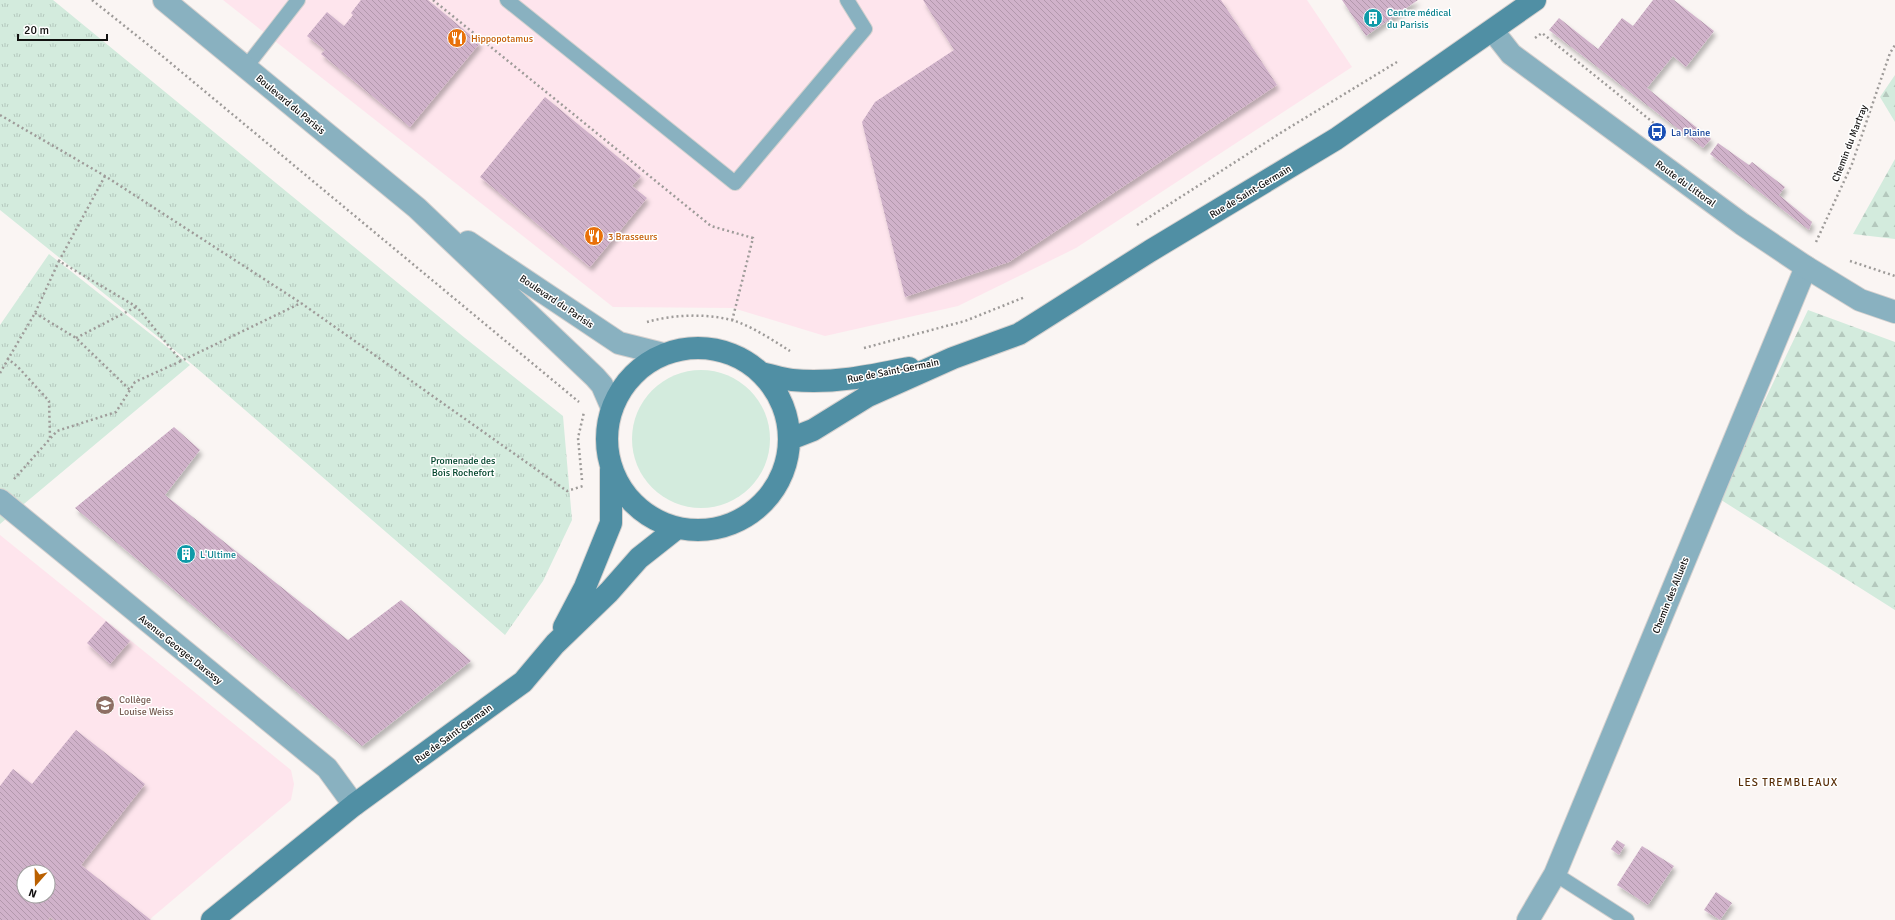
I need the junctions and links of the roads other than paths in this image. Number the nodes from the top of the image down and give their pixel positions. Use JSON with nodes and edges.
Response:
{"nodes":[{"id":1,"x":164,"y":0,"type":"edge"},
{"id":2,"x":298,"y":0,"type":"edge"},
{"id":3,"x":507,"y":0,"type":"edge"},
{"id":4,"x":847,"y":0,"type":"edge"},
{"id":5,"x":1535,"y":0,"type":"edge"},
{"id":6,"x":1493,"y":30,"type":"junction"},
{"id":7,"x":246,"y":67,"type":"junction"},
{"id":8,"x":418,"y":208,"type":"junction"},
{"id":9,"x":1806,"y":267,"type":"junction"},
{"id":10,"x":1895,"y":312,"type":"edge"},
{"id":11,"x":663,"y":354,"type":"junction"},
{"id":12,"x":953,"y":358,"type":"junction"},
{"id":13,"x":762,"y":373,"type":"junction"},
{"id":14,"x":612,"y":408,"type":"junction"},
{"id":15,"x":790,"y":439,"type":"junction"},
{"id":16,"x":611,"y":466,"type":"junction"},
{"id":17,"x":5,"y":492,"type":"edge"},
{"id":18,"x":677,"y":528,"type":"junction"},
{"id":19,"x":555,"y":644,"type":"junction"},
{"id":20,"x":354,"y":805,"type":"junction"},
{"id":21,"x":1555,"y":874,"type":"junction"},
{"id":22,"x":212,"y":920,"type":"edge"},
{"id":23,"x":1528,"y":920,"type":"edge"},
{"id":24,"x":1627,"y":920,"type":"edge"}],
"edges":[{"from":1,"to":7,"type":"street","name":"Boulevard du Parisis"},
{"from":2,"to":7,"type":"lane"},
{"from":3,"to":4,"type":"lane"},
{"from":5,"to":6,"type":"main road","name":"Rue de Saint-Germain"},
{"from":6,"to":9,"type":"street","name":"Route du Littoral"},
{"from":6,"to":12,"type":"main road","name":"Rue de Saint-Germain"},
{"from":7,"to":8,"type":"street","name":"Boulevard du Parisis"},
{"from":8,"to":11,"type":"street","name":"Boulevard du Parisis"},
{"from":8,"to":14,"type":"street","name":"Boulevard du Parisis"},
{"from":9,"to":10,"type":"street","name":"Route du Littoral"},
{"from":9,"to":21,"type":"street","name":"Chemin des Alluets"},
{"from":11,"to":13,"type":"main road"},
{"from":11,"to":14,"type":"main road"},
{"from":12,"to":13,"type":"main road","name":"Rue de Saint-Germain"},
{"from":12,"to":15,"type":"main road","name":"Rue de Saint-Germain"},
{"from":13,"to":15,"type":"main road"},
{"from":14,"to":16,"type":"main road"},
{"from":15,"to":18,"type":"main road"},
{"from":16,"to":18,"type":"main road"},
{"from":16,"to":19,"type":"main road"},
{"from":17,"to":20,"type":"street","name":"Avenue Georges Daressy"},
{"from":18,"to":19,"type":"main road","name":"Rue de Saint-Germain"},
{"from":19,"to":20,"type":"main road","name":"Rue de Saint-Germain"},
{"from":20,"to":22,"type":"main road","name":"Rue de Saint-Germain"},
{"from":21,"to":23,"type":"street","name":"Chemin des Alluets"},
{"from":21,"to":24,"type":"lane"}]}
